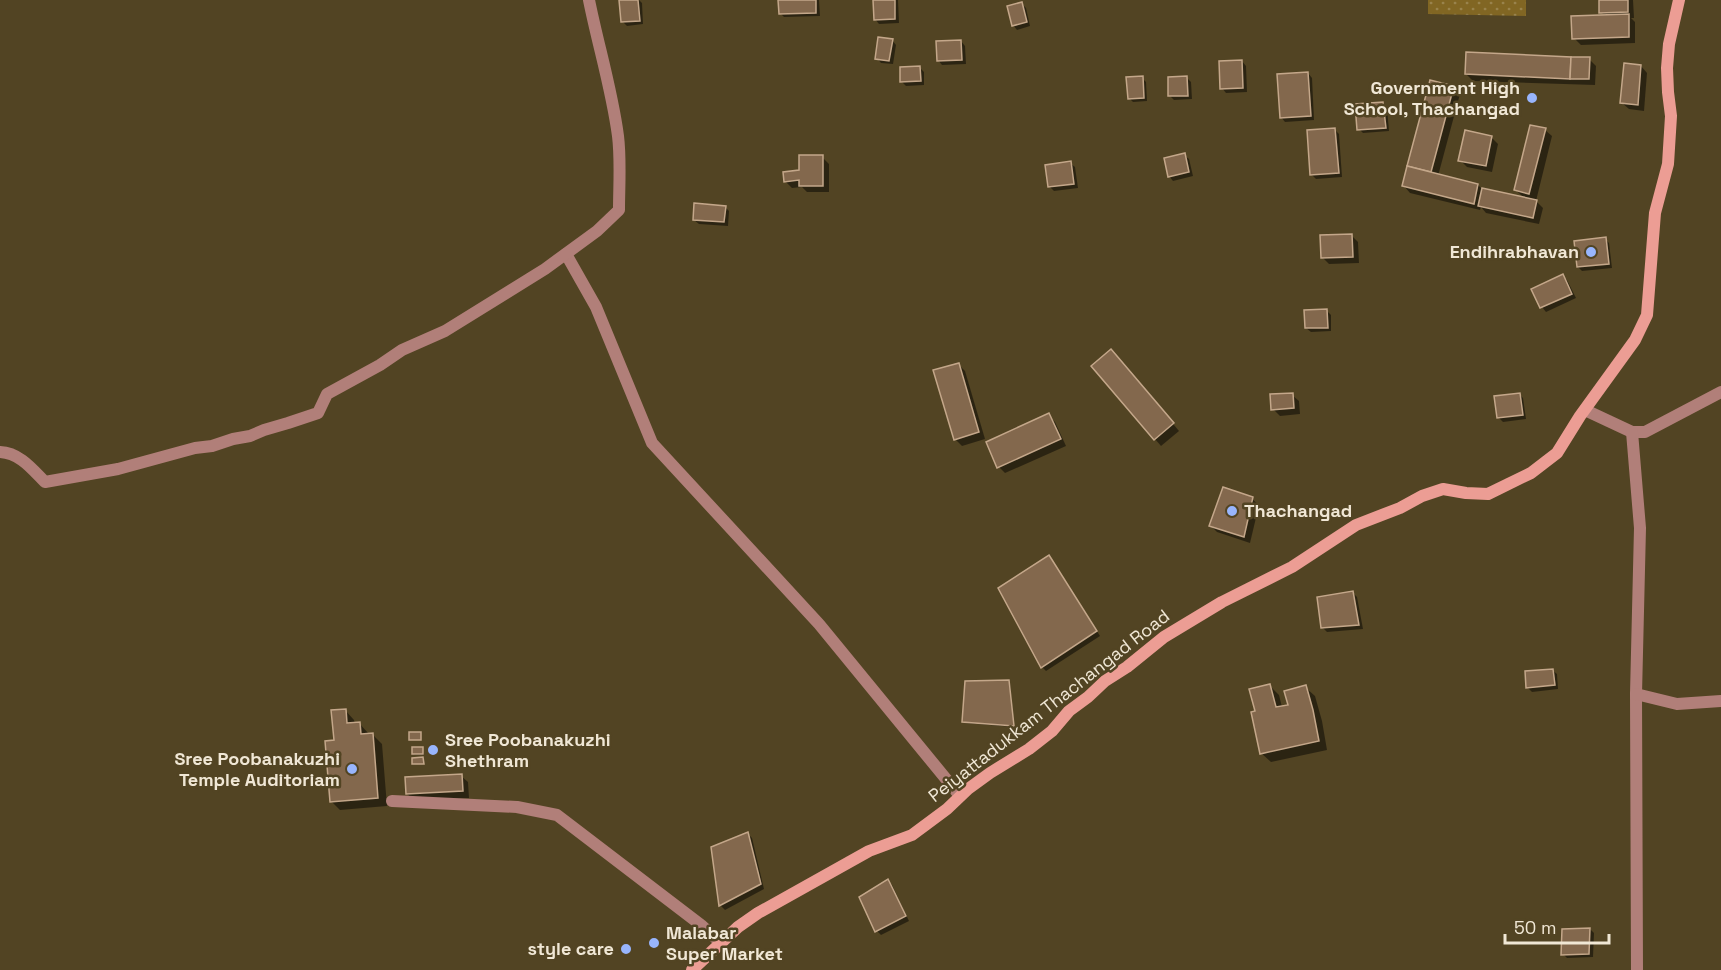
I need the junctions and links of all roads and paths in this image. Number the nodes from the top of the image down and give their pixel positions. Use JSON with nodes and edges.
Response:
{"nodes":[{"id":1,"x":589,"y":0,"type":"edge"},
{"id":2,"x":1678,"y":0,"type":"edge"},
{"id":3,"x":566,"y":254,"type":"junction"},
{"id":4,"x":1721,"y":392,"type":"edge"},
{"id":5,"x":1585,"y":410,"type":"junction"},
{"id":6,"x":1632,"y":432,"type":"junction"},
{"id":7,"x":0,"y":452,"type":"edge"},
{"id":8,"x":1636,"y":694,"type":"junction"},
{"id":9,"x":1721,"y":701,"type":"edge"},
{"id":10,"x":960,"y":796,"type":"junction"},
{"id":11,"x":392,"y":801,"type":"dead end"},
{"id":12,"x":721,"y":943,"type":"junction"},
{"id":13,"x":692,"y":970,"type":"edge"},
{"id":14,"x":1637,"y":970,"type":"edge"}],
"edges":[{"from":1,"to":3,"type":"street"},
{"from":2,"to":5,"type":"main road","name":"Peiyattadukkam Thachangad Road"},
{"from":3,"to":7,"type":"street"},
{"from":3,"to":10,"type":"street"},
{"from":4,"to":6,"type":"street"},
{"from":5,"to":6,"type":"street"},
{"from":5,"to":10,"type":"main road","name":"Peiyattadukkam Thachangad Road"},
{"from":6,"to":8,"type":"street"},
{"from":8,"to":9,"type":"street"},
{"from":8,"to":14,"type":"street"},
{"from":10,"to":12,"type":"main road","name":"Peiyattadukkam Thachangad Road"},
{"from":11,"to":12,"type":"street"},
{"from":12,"to":13,"type":"main road","name":"Peiyattadukkam Thachangad Road"}]}
